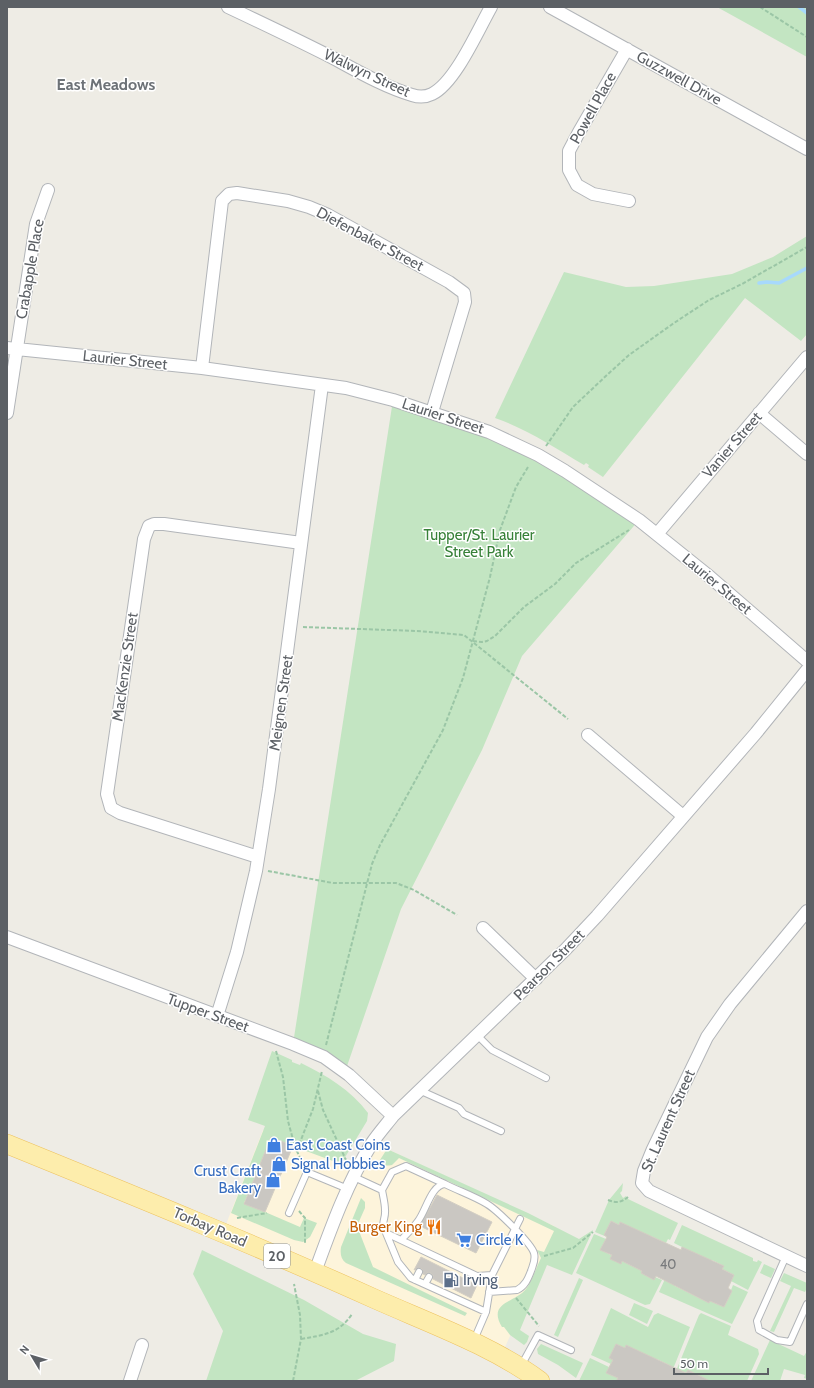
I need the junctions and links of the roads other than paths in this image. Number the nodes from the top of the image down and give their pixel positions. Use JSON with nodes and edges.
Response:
{"nodes":[{"id":1,"x":228,"y":7,"type":"edge"},
{"id":2,"x":491,"y":7,"type":"edge"},
{"id":3,"x":550,"y":7,"type":"edge"},
{"id":4,"x":627,"y":49,"type":"junction"},
{"id":5,"x":807,"y":149,"type":"edge"},
{"id":6,"x":48,"y":190,"type":"dead end"},
{"id":7,"x":629,"y":201,"type":"dead end"},
{"id":8,"x":12,"y":349,"type":"edge"},
{"id":9,"x":807,"y":357,"type":"edge"},
{"id":10,"x":202,"y":368,"type":"junction"},
{"id":11,"x":322,"y":385,"type":"junction"},
{"id":12,"x":432,"y":412,"type":"junction"},
{"id":13,"x":7,"y":413,"type":"edge"},
{"id":14,"x":759,"y":413,"type":"junction"},
{"id":15,"x":807,"y":454,"type":"edge"},
{"id":16,"x":657,"y":534,"type":"junction"},
{"id":17,"x":301,"y":543,"type":"junction"},
{"id":18,"x":807,"y":661,"type":"edge"},
{"id":19,"x":807,"y":670,"type":"edge"},
{"id":20,"x":588,"y":736,"type":"dead end"},
{"id":21,"x":683,"y":816,"type":"junction"},
{"id":22,"x":258,"y":858,"type":"junction"},
{"id":23,"x":807,"y":911,"type":"edge"},
{"id":24,"x":483,"y":928,"type":"dead end"},
{"id":25,"x":7,"y":937,"type":"edge"},
{"id":26,"x":536,"y":979,"type":"junction"},
{"id":27,"x":217,"y":1016,"type":"junction"},
{"id":28,"x":477,"y":1035,"type":"junction"},
{"id":29,"x":546,"y":1078,"type":"dead end"},
{"id":30,"x":420,"y":1090,"type":"junction"},
{"id":31,"x":392,"y":1116,"type":"junction"},
{"id":32,"x":501,"y":1131,"type":"dead end"},
{"id":33,"x":7,"y":1144,"type":"edge"},
{"id":34,"x":354,"y":1177,"type":"junction"},
{"id":35,"x":445,"y":1184,"type":"junction"},
{"id":36,"x":348,"y":1189,"type":"junction"},
{"id":37,"x":382,"y":1190,"type":"junction"},
{"id":38,"x":289,"y":1213,"type":"dead end"},
{"id":39,"x":520,"y":1219,"type":"dead end"},
{"id":40,"x":515,"y":1230,"type":"junction"},
{"id":41,"x":386,"y":1233,"type":"junction"},
{"id":42,"x":401,"y":1240,"type":"junction"},
{"id":43,"x":786,"y":1256,"type":"junction"},
{"id":44,"x":807,"y":1266,"type":"edge"},
{"id":45,"x":315,"y":1272,"type":"junction"},
{"id":46,"x":419,"y":1272,"type":"dead end"},
{"id":47,"x":492,"y":1275,"type":"junction"},
{"id":48,"x":477,"y":1276,"type":"junction"},
{"id":49,"x":429,"y":1277,"type":"dead end"},
{"id":50,"x":415,"y":1280,"type":"junction"},
{"id":51,"x":441,"y":1283,"type":"dead end"},
{"id":52,"x":473,"y":1283,"type":"dead end"},
{"id":53,"x":425,"y":1284,"type":"junction"},
{"id":54,"x":453,"y":1289,"type":"dead end"},
{"id":55,"x":438,"y":1290,"type":"junction"},
{"id":56,"x":489,"y":1292,"type":"junction"},
{"id":57,"x":450,"y":1296,"type":"junction"},
{"id":58,"x":807,"y":1304,"type":"edge"},
{"id":59,"x":486,"y":1312,"type":"junction"},
{"id":60,"x":473,"y":1343,"type":"junction"},
{"id":61,"x":142,"y":1345,"type":"dead end"},
{"id":62,"x":571,"y":1350,"type":"dead end"},
{"id":63,"x":521,"y":1368,"type":"junction"},
{"id":64,"x":130,"y":1381,"type":"edge"},
{"id":65,"x":540,"y":1381,"type":"edge"}],
"edges":[{"from":1,"to":2,"type":"street","name":"Walwyn Street"},
{"from":3,"to":4,"type":"street","name":"Guzzwell Drive"},
{"from":4,"to":5,"type":"street","name":"Guzzwell Drive"},
{"from":4,"to":7,"type":"street","name":"Powell Place"},
{"from":6,"to":8,"type":"street","name":"Crabapple Place"},
{"from":8,"to":10,"type":"street","name":"Laurier Street"},
{"from":8,"to":13,"type":"street"},
{"from":9,"to":14,"type":"street","name":"Vanier Street"},
{"from":10,"to":11,"type":"street","name":"Laurier Street"},
{"from":10,"to":12,"type":"street","name":"Diefenbaker Street"},
{"from":11,"to":12,"type":"street","name":"Laurier Street"},
{"from":11,"to":17,"type":"street","name":"Meignen Street"},
{"from":12,"to":16,"type":"street","name":"Laurier Street"},
{"from":14,"to":15,"type":"street"},
{"from":14,"to":16,"type":"street","name":"Vanier Street"},
{"from":16,"to":18,"type":"street","name":"Laurier Street"},
{"from":17,"to":22,"type":"street","name":"Meignen Street"},
{"from":17,"to":22,"type":"street","name":"MacKenzie Street"},
{"from":19,"to":21,"type":"street","name":"Pearson Street"},
{"from":20,"to":21,"type":"street"},
{"from":21,"to":26,"type":"street","name":"Pearson Street"},
{"from":22,"to":27,"type":"street","name":"Meignen Street"},
{"from":23,"to":43,"type":"street","name":"St. Laurent Street"},
{"from":24,"to":26,"type":"street"},
{"from":25,"to":27,"type":"street","name":"Tupper Street"},
{"from":26,"to":28,"type":"street","name":"Pearson Street"},
{"from":27,"to":31,"type":"street","name":"Tupper Street"},
{"from":28,"to":29,"type":"lane"},
{"from":28,"to":30,"type":"street","name":"Pearson Street"},
{"from":30,"to":31,"type":"street","name":"Pearson Street"},
{"from":30,"to":32,"type":"lane"},
{"from":31,"to":34,"type":"street","name":"Pearson Street"},
{"from":33,"to":45,"type":"main road","name":"Torbay Road","number":"20"},
{"from":34,"to":36,"type":"street","name":"Pearson Street"},
{"from":34,"to":37,"type":"lane"},
{"from":35,"to":37,"type":"lane"},
{"from":35,"to":40,"type":"lane"},
{"from":35,"to":42,"type":"lane"},
{"from":36,"to":38,"type":"lane"},
{"from":36,"to":45,"type":"street","name":"Pearson Street"},
{"from":37,"to":41,"type":"lane"},
{"from":39,"to":40,"type":"lane"},
{"from":40,"to":47,"type":"lane"},
{"from":40,"to":56,"type":"lane"},
{"from":41,"to":42,"type":"lane"},
{"from":41,"to":50,"type":"lane"},
{"from":42,"to":48,"type":"lane"},
{"from":43,"to":44,"type":"street","name":"St. Laurent Street"},
{"from":43,"to":58,"type":"lane"},
{"from":45,"to":60,"type":"main road","name":"Torbay Road","number":"20"},
{"from":46,"to":50,"type":"lane"},
{"from":47,"to":48,"type":"lane"},
{"from":47,"to":56,"type":"lane"},
{"from":48,"to":52,"type":"lane"},
{"from":49,"to":53,"type":"lane"},
{"from":50,"to":53,"type":"lane"},
{"from":51,"to":55,"type":"lane"},
{"from":53,"to":55,"type":"lane"},
{"from":54,"to":57,"type":"lane"},
{"from":55,"to":57,"type":"lane"},
{"from":56,"to":59,"type":"lane"},
{"from":57,"to":59,"type":"lane"},
{"from":59,"to":60,"type":"lane"},
{"from":60,"to":63,"type":"main road","name":"Torbay Road","number":"20"},
{"from":61,"to":64,"type":"street"},
{"from":62,"to":63,"type":"lane"},
{"from":63,"to":65,"type":"main road","name":"Torbay Road","number":"20"}]}
